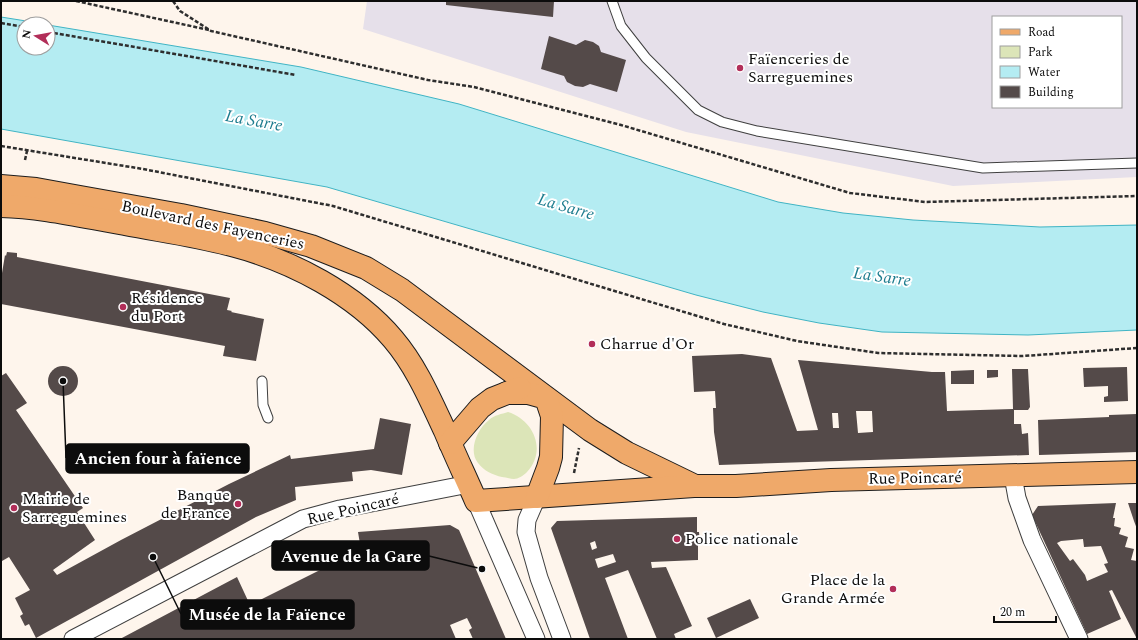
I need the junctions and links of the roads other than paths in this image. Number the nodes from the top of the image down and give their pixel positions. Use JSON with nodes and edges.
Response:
{"nodes":[{"id":1,"x":612,"y":1,"type":"edge"},
{"id":2,"x":1137,"y":163,"type":"edge"},
{"id":3,"x":1,"y":186,"type":"edge"},
{"id":4,"x":1,"y":206,"type":"edge"},
{"id":5,"x":262,"y":381,"type":"dead end"},
{"id":6,"x":529,"y":385,"type":"junction"},
{"id":7,"x":507,"y":393,"type":"junction"},
{"id":8,"x":546,"y":398,"type":"junction"},
{"id":9,"x":568,"y":414,"type":"junction"},
{"id":10,"x":268,"y":418,"type":"dead end"},
{"id":11,"x":552,"y":439,"type":"junction"},
{"id":12,"x":450,"y":443,"type":"junction"},
{"id":13,"x":1137,"y":472,"type":"edge"},
{"id":14,"x":1013,"y":476,"type":"junction"},
{"id":15,"x":694,"y":486,"type":"junction"},
{"id":16,"x":472,"y":493,"type":"junction"},
{"id":17,"x":537,"y":497,"type":"junction"},
{"id":18,"x":74,"y":639,"type":"edge"},
{"id":19,"x":536,"y":639,"type":"edge"},
{"id":20,"x":562,"y":639,"type":"edge"},
{"id":21,"x":1079,"y":639,"type":"edge"}],
"edges":[{"from":1,"to":2,"type":"lane"},
{"from":3,"to":6,"type":"main road","name":"Boulevard des Fayenceries"},
{"from":4,"to":12,"type":"main road","name":"Boulevard des Fayenceries"},
{"from":5,"to":10,"type":"lane"},
{"from":6,"to":7,"type":"main road"},
{"from":6,"to":8,"type":"main road","name":"Rue Poincaré"},
{"from":7,"to":8,"type":"main road"},
{"from":7,"to":12,"type":"main road"},
{"from":8,"to":9,"type":"main road","name":"Rue Poincaré"},
{"from":8,"to":11,"type":"main road"},
{"from":9,"to":11,"type":"main road"},
{"from":9,"to":15,"type":"main road","name":"Rue Poincaré"},
{"from":11,"to":17,"type":"main road"},
{"from":12,"to":16,"type":"main road"},
{"from":13,"to":14,"type":"main road","name":"Rue Poincaré"},
{"from":14,"to":15,"type":"main road","name":"Rue Poincaré"},
{"from":14,"to":21,"type":"street"},
{"from":15,"to":17,"type":"main road","name":"Rue Poincaré"},
{"from":16,"to":17,"type":"main road"},
{"from":16,"to":18,"type":"street","name":"Rue Poincaré"},
{"from":16,"to":19,"type":"street"},
{"from":17,"to":20,"type":"street"}]}
